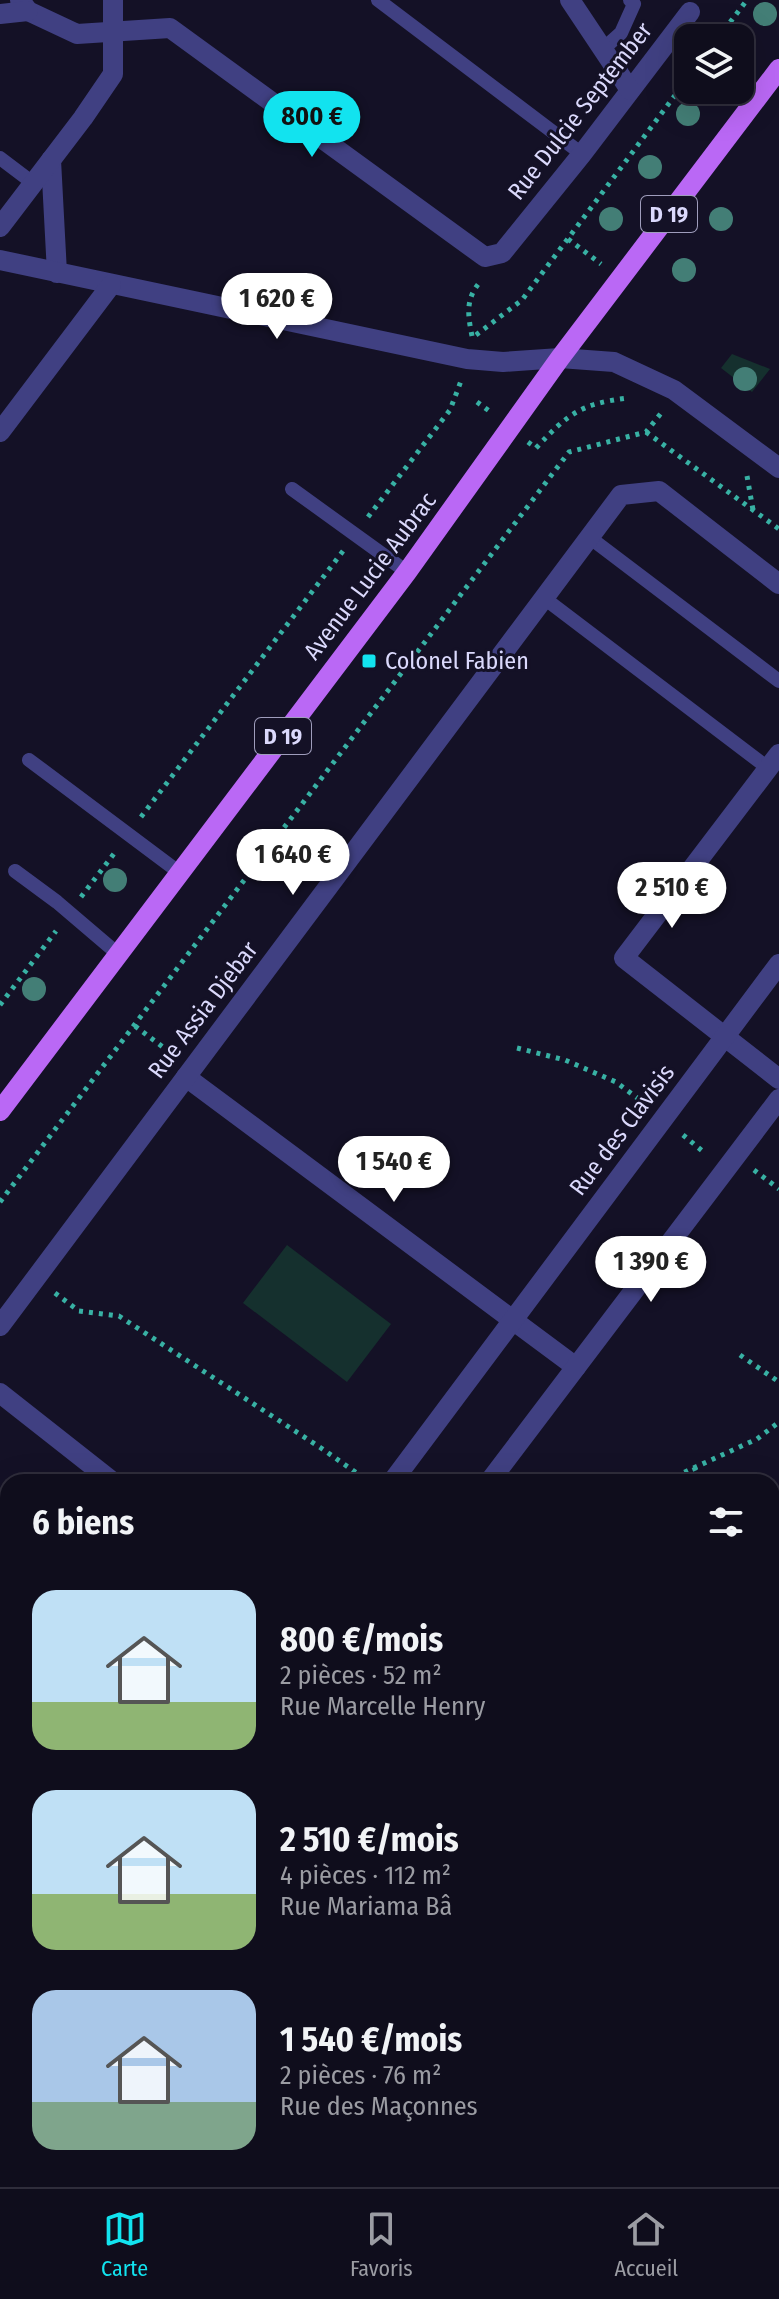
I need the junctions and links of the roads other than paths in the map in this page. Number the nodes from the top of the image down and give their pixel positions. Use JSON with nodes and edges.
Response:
{"nodes":[{"id":1,"x":113,"y":0,"type":"edge"},
{"id":2,"x":378,"y":0,"type":"edge"},
{"id":3,"x":570,"y":0,"type":"edge"},
{"id":4,"x":630,"y":0,"type":"edge"},
{"id":5,"x":24,"y":6,"type":"edge"},
{"id":6,"x":694,"y":6,"type":"edge"},
{"id":7,"x":0,"y":14,"type":"edge"},
{"id":8,"x":113,"y":31,"type":"junction"},
{"id":9,"x":602,"y":50,"type":"junction"},
{"id":10,"x":779,"y":69,"type":"edge"},
{"id":11,"x":630,"y":90,"type":"junction"},
{"id":12,"x":582,"y":154,"type":"junction"},
{"id":13,"x":0,"y":158,"type":"edge"},
{"id":14,"x":51,"y":160,"type":"junction"},
{"id":15,"x":33,"y":183,"type":"junction"},
{"id":16,"x":0,"y":227,"type":"edge"},
{"id":17,"x":0,"y":260,"type":"edge"},
{"id":18,"x":57,"y":273,"type":"junction"},
{"id":19,"x":111,"y":285,"type":"junction"},
{"id":20,"x":560,"y":358,"type":"junction"},
{"id":21,"x":0,"y":432,"type":"edge"},
{"id":22,"x":779,"y":468,"type":"edge"},
{"id":23,"x":292,"y":489,"type":"dead end"},
{"id":24,"x":589,"y":537,"type":"junction"},
{"id":25,"x":407,"y":572,"type":"junction"},
{"id":26,"x":779,"y":584,"type":"edge"},
{"id":27,"x":544,"y":598,"type":"junction"},
{"id":28,"x":779,"y":681,"type":"edge"},
{"id":29,"x":29,"y":760,"type":"dead end"},
{"id":30,"x":774,"y":761,"type":"edge"},
{"id":31,"x":15,"y":871,"type":"dead end"},
{"id":32,"x":180,"y":873,"type":"junction"},
{"id":33,"x":118,"y":954,"type":"junction"},
{"id":34,"x":779,"y":964,"type":"edge"},
{"id":35,"x":725,"y":1037,"type":"junction"},
{"id":36,"x":189,"y":1073,"type":"junction"},
{"id":37,"x":779,"y":1079,"type":"edge"},
{"id":38,"x":779,"y":1099,"type":"edge"},
{"id":39,"x":0,"y":1111,"type":"edge"},
{"id":40,"x":513,"y":1320,"type":"junction"},
{"id":41,"x":0,"y":1326,"type":"edge"},
{"id":42,"x":576,"y":1367,"type":"junction"},
{"id":43,"x":0,"y":1393,"type":"edge"},
{"id":44,"x":103,"y":1474,"type":"edge"},
{"id":45,"x":398,"y":1474,"type":"edge"},
{"id":46,"x":495,"y":1474,"type":"edge"}],
"edges":[{"from":1,"to":8,"type":"street"},
{"from":2,"to":12,"type":"lane"},
{"from":3,"to":9,"type":"street"},
{"from":4,"to":9,"type":"lane"},
{"from":5,"to":7,"type":"street"},
{"from":5,"to":8,"type":"street"},
{"from":6,"to":11,"type":"street","name":"Rue Dulcie September"},
{"from":8,"to":12,"type":"street","name":"Rue Dulcie September"},
{"from":8,"to":14,"type":"street"},
{"from":9,"to":11,"type":"street"},
{"from":10,"to":20,"type":"main road","name":"Avenue Lucie Aubrac","number":"D 19"},
{"from":11,"to":12,"type":"street","name":"Rue Dulcie September"},
{"from":13,"to":15,"type":"lane"},
{"from":14,"to":15,"type":"street"},
{"from":14,"to":18,"type":"street"},
{"from":15,"to":16,"type":"street"},
{"from":17,"to":18,"type":"street"},
{"from":18,"to":19,"type":"street"},
{"from":19,"to":20,"type":"street"},
{"from":19,"to":21,"type":"street"},
{"from":20,"to":22,"type":"street"},
{"from":20,"to":25,"type":"main road","name":"Avenue Lucie Aubrac","number":"D 19"},
{"from":23,"to":25,"type":"lane"},
{"from":24,"to":26,"type":"street","name":"Rue Assia Djebar"},
{"from":24,"to":27,"type":"street","name":"Rue Assia Djebar"},
{"from":24,"to":28,"type":"lane"},
{"from":25,"to":32,"type":"main road","name":"Avenue Lucie Aubrac","number":"D 19"},
{"from":27,"to":30,"type":"lane"},
{"from":27,"to":36,"type":"street","name":"Rue Assia Djebar"},
{"from":29,"to":32,"type":"lane"},
{"from":30,"to":35,"type":"street"},
{"from":31,"to":33,"type":"lane"},
{"from":32,"to":33,"type":"main road","name":"Avenue Lucie Aubrac","number":"D 19"},
{"from":33,"to":39,"type":"main road","name":"Avenue Lucie Aubrac","number":"D 19"},
{"from":34,"to":35,"type":"street","name":"Rue des Clavisis"},
{"from":35,"to":37,"type":"street"},
{"from":35,"to":40,"type":"street","name":"Rue des Clavisis"},
{"from":36,"to":40,"type":"street"},
{"from":36,"to":41,"type":"street","name":"Rue Assia Djebar"},
{"from":38,"to":42,"type":"street"},
{"from":40,"to":42,"type":"street"},
{"from":40,"to":45,"type":"street","name":"Rue des Clavisis"},
{"from":42,"to":46,"type":"street"},
{"from":43,"to":44,"type":"street"}]}
